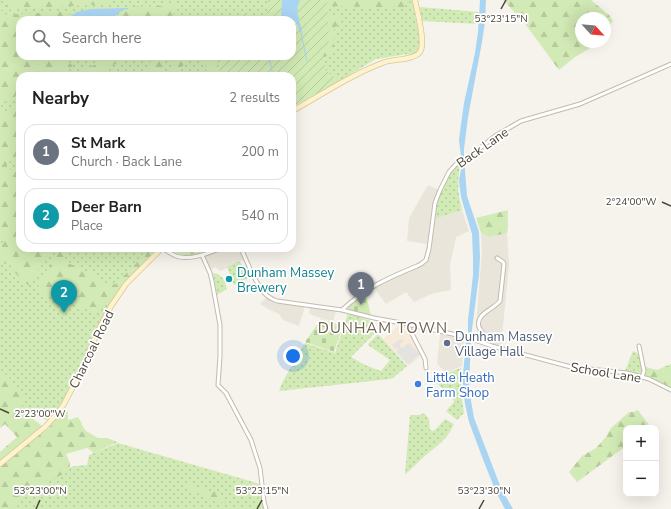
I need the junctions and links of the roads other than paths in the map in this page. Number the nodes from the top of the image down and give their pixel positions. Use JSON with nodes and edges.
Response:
{"nodes":[{"id":1,"x":415,"y":0,"type":"edge"},
{"id":2,"x":671,"y":64,"type":"edge"},
{"id":3,"x":296,"y":108,"type":"edge"},
{"id":4,"x":158,"y":252,"type":"edge"},
{"id":5,"x":168,"y":252,"type":"edge"},
{"id":6,"x":211,"y":252,"type":"edge"},
{"id":7,"x":243,"y":252,"type":"edge"},
{"id":8,"x":202,"y":255,"type":"junction"},
{"id":9,"x":497,"y":258,"type":"dead end"},
{"id":10,"x":342,"y":310,"type":"junction"},
{"id":11,"x":407,"y":324,"type":"junction"},
{"id":12,"x":485,"y":344,"type":"junction"},
{"id":13,"x":640,"y":346,"type":"dead end"},
{"id":14,"x":426,"y":368,"type":"dead end"},
{"id":15,"x":642,"y":376,"type":"junction"},
{"id":16,"x":671,"y":390,"type":"edge"},
{"id":17,"x":0,"y":464,"type":"edge"},
{"id":18,"x":266,"y":509,"type":"edge"}],
"edges":[{"from":1,"to":3,"type":"main road"},
{"from":2,"to":10,"type":"street","name":"Back Lane"},
{"from":4,"to":17,"type":"main road","name":"Charcoal Road"},
{"from":5,"to":8,"type":"street","name":"Charcoal Road"},
{"from":6,"to":8,"type":"street","name":"Charcoal Road"},
{"from":7,"to":10,"type":"street","name":"School Lane"},
{"from":8,"to":18,"type":"street"},
{"from":9,"to":12,"type":"street"},
{"from":10,"to":11,"type":"street","name":"School Lane"},
{"from":11,"to":12,"type":"street","name":"School Lane"},
{"from":11,"to":14,"type":"street"},
{"from":12,"to":15,"type":"street","name":"School Lane"},
{"from":13,"to":15,"type":"street"},
{"from":15,"to":16,"type":"street","name":"School Lane"}]}
